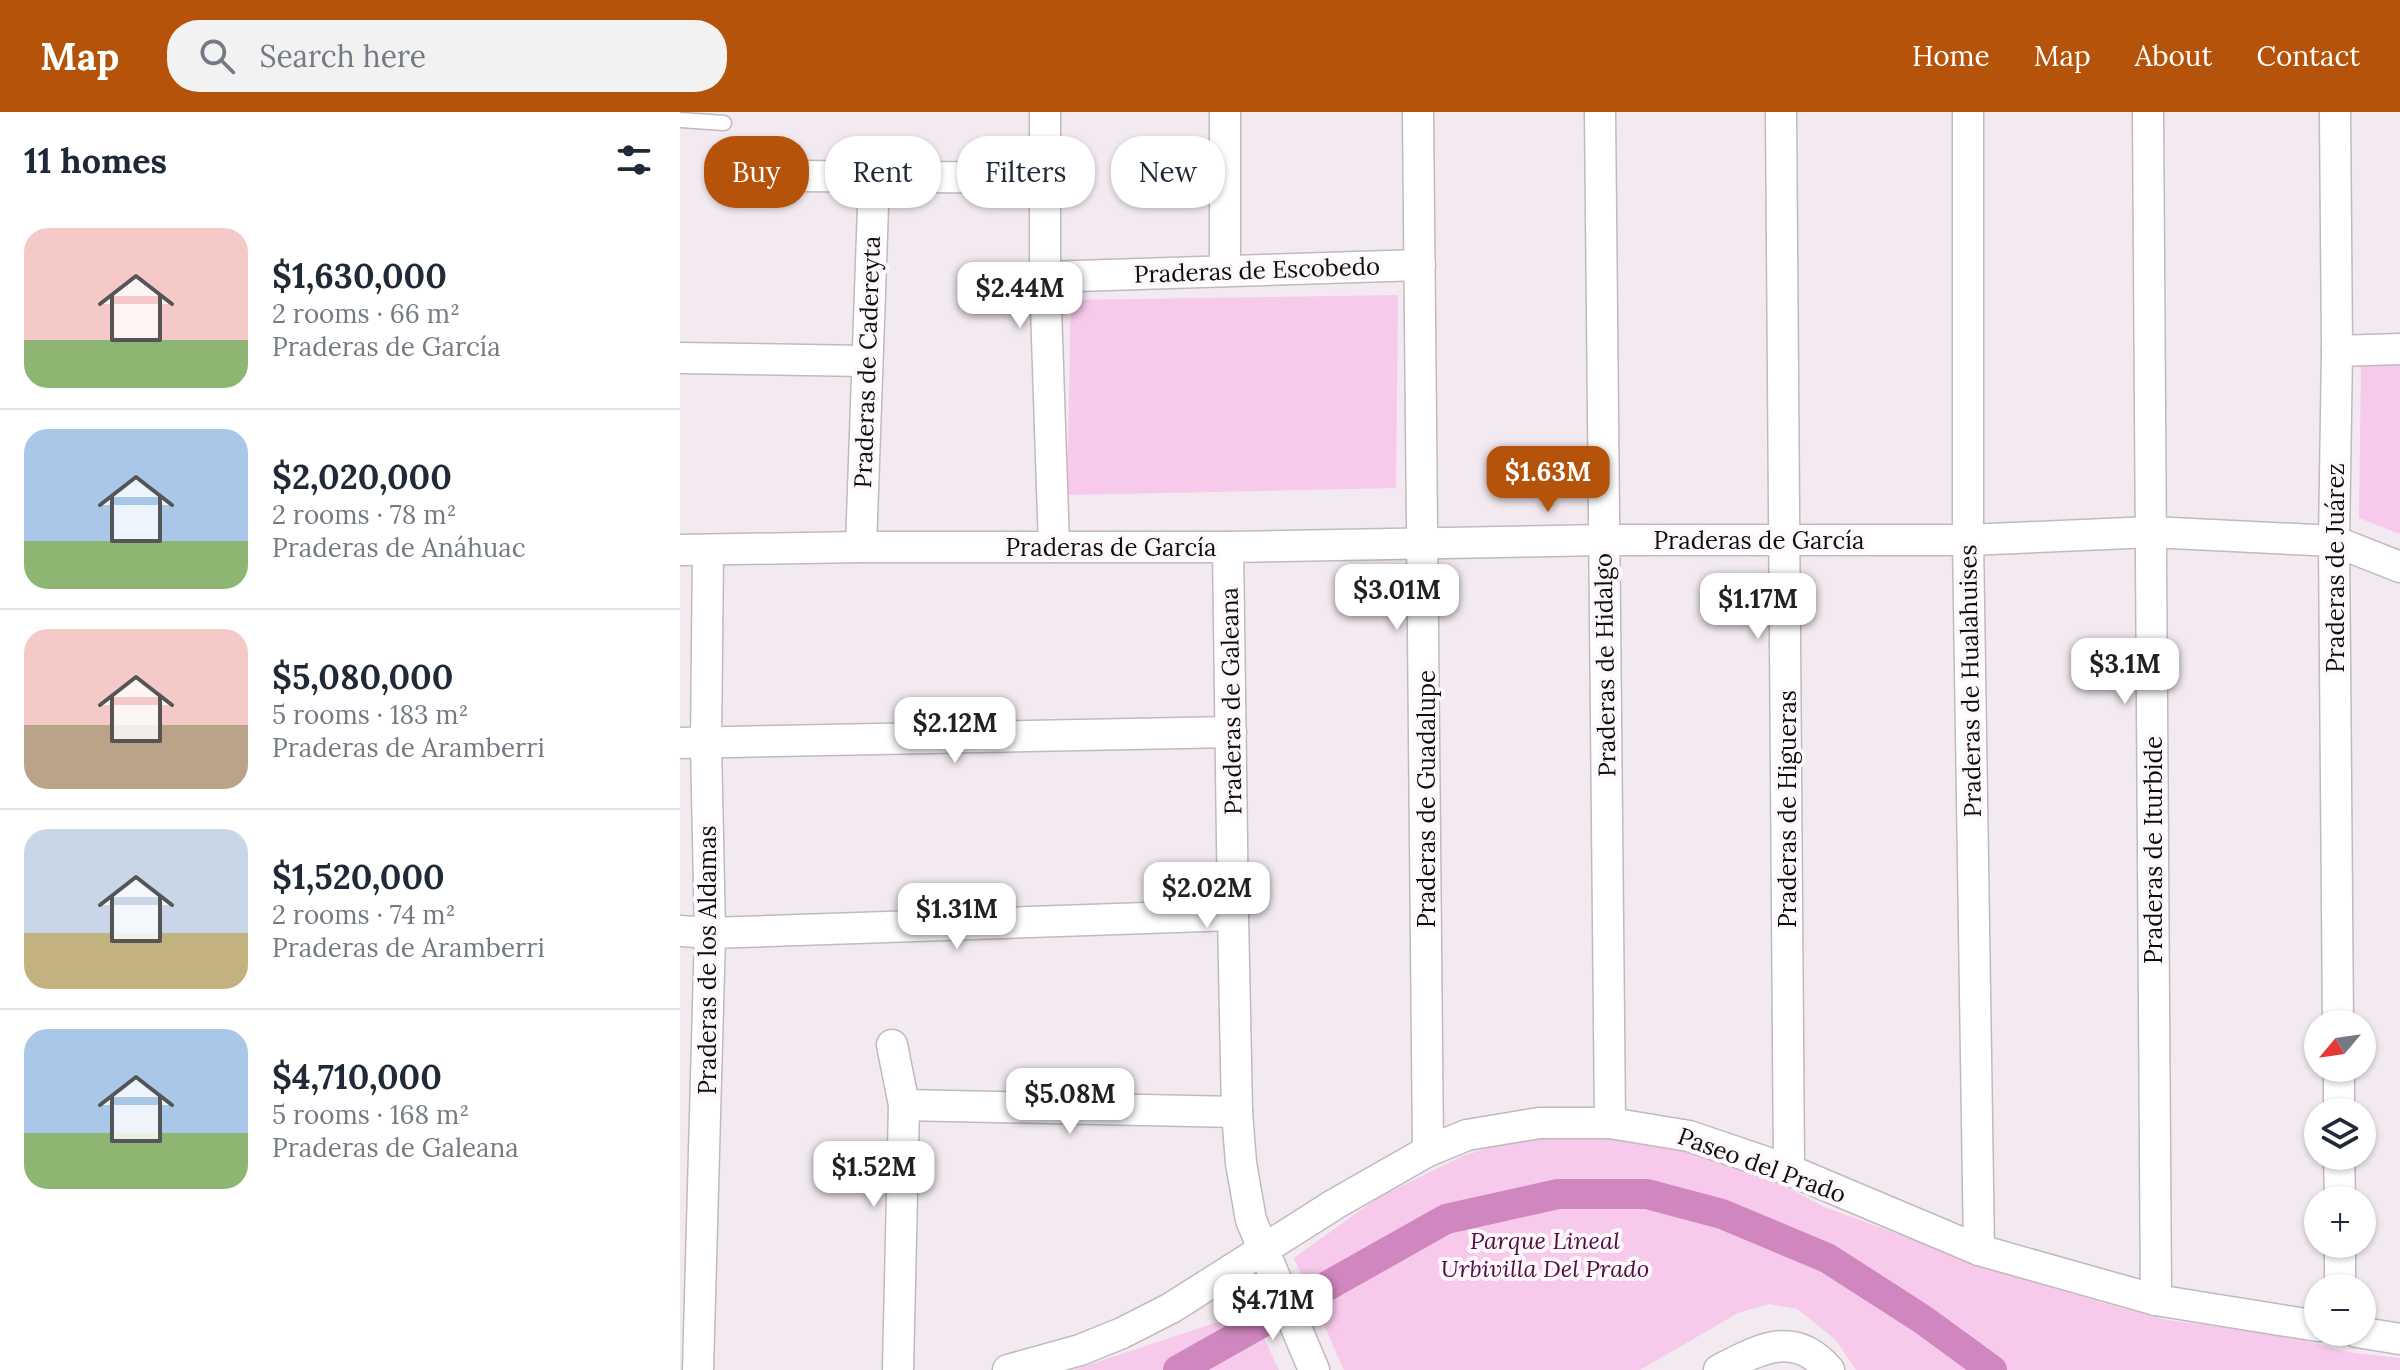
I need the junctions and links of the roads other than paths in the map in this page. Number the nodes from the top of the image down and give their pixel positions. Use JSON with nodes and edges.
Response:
{"nodes":[{"id":1,"x":1045,"y":112,"type":"edge"},
{"id":2,"x":1225,"y":112,"type":"edge"},
{"id":3,"x":1418,"y":112,"type":"edge"},
{"id":4,"x":1600,"y":112,"type":"edge"},
{"id":5,"x":1781,"y":112,"type":"edge"},
{"id":6,"x":1968,"y":112,"type":"edge"},
{"id":7,"x":2148,"y":112,"type":"edge"},
{"id":8,"x":2335,"y":112,"type":"edge"},
{"id":9,"x":680,"y":120,"type":"edge"},
{"id":10,"x":724,"y":123,"type":"dead end"},
{"id":11,"x":1045,"y":136,"type":"edge"},
{"id":12,"x":873,"y":208,"type":"edge"},
{"id":13,"x":1044,"y":208,"type":"edge"},
{"id":14,"x":1420,"y":265,"type":"junction"},
{"id":15,"x":1225,"y":271,"type":"junction"},
{"id":16,"x":1045,"y":277,"type":"junction"},
{"id":17,"x":2400,"y":349,"type":"edge"},
{"id":18,"x":2337,"y":351,"type":"junction"},
{"id":19,"x":680,"y":358,"type":"edge"},
{"id":20,"x":866,"y":361,"type":"junction"},
{"id":21,"x":2151,"y":532,"type":"junction"},
{"id":22,"x":1604,"y":540,"type":"junction"},
{"id":23,"x":1785,"y":540,"type":"junction"},
{"id":24,"x":1968,"y":540,"type":"junction"},
{"id":25,"x":2334,"y":541,"type":"junction"},
{"id":26,"x":1423,"y":543,"type":"junction"},
{"id":27,"x":861,"y":547,"type":"junction"},
{"id":28,"x":1054,"y":547,"type":"junction"},
{"id":29,"x":1228,"y":547,"type":"junction"},
{"id":30,"x":694,"y":550,"type":"edge"},
{"id":31,"x":2400,"y":567,"type":"edge"},
{"id":32,"x":1231,"y":732,"type":"junction"},
{"id":33,"x":693,"y":744,"type":"edge"},
{"id":34,"x":1233,"y":915,"type":"junction"},
{"id":35,"x":680,"y":931,"type":"edge"},
{"id":36,"x":710,"y":933,"type":"junction"},
{"id":37,"x":2338,"y":1010,"type":"edge"},
{"id":38,"x":892,"y":1045,"type":"dead end"},
{"id":39,"x":904,"y":1105,"type":"junction"},
{"id":40,"x":1237,"y":1112,"type":"junction"},
{"id":41,"x":1610,"y":1123,"type":"junction"},
{"id":42,"x":1428,"y":1151,"type":"junction"},
{"id":43,"x":1789,"y":1170,"type":"junction"},
{"id":44,"x":691,"y":1245,"type":"edge"},
{"id":45,"x":1979,"y":1250,"type":"junction"},
{"id":46,"x":1262,"y":1251,"type":"junction"},
{"id":47,"x":2156,"y":1300,"type":"junction"},
{"id":48,"x":2304,"y":1324,"type":"edge"},
{"id":49,"x":2376,"y":1335,"type":"edge"},
{"id":50,"x":2400,"y":1339,"type":"edge"},
{"id":51,"x":698,"y":1370,"type":"edge"},
{"id":52,"x":898,"y":1370,"type":"edge"},
{"id":53,"x":1008,"y":1370,"type":"edge"},
{"id":54,"x":1314,"y":1370,"type":"edge"},
{"id":55,"x":1719,"y":1370,"type":"edge"},
{"id":56,"x":1829,"y":1370,"type":"edge"}],
"edges":[{"from":1,"to":11,"type":"street"},
{"from":2,"to":15,"type":"street"},
{"from":3,"to":14,"type":"street","name":"Praderas de Guadalupe"},
{"from":4,"to":22,"type":"street","name":"Praderas de Hidalgo"},
{"from":5,"to":23,"type":"street","name":"Praderas de Higueras"},
{"from":6,"to":24,"type":"street","name":"Praderas de Hualahuises"},
{"from":7,"to":21,"type":"street","name":"Praderas de Iturbide"},
{"from":8,"to":18,"type":"street","name":"Praderas de Juárez"},
{"from":9,"to":10,"type":"lane"},
{"from":12,"to":20,"type":"street","name":"Praderas de Cadereyta"},
{"from":13,"to":16,"type":"street"},
{"from":14,"to":15,"type":"street","name":"Praderas de Escobedo"},
{"from":14,"to":26,"type":"street","name":"Praderas de Guadalupe"},
{"from":15,"to":16,"type":"street","name":"Praderas de Escobedo"},
{"from":16,"to":28,"type":"street"},
{"from":17,"to":18,"type":"street"},
{"from":18,"to":25,"type":"street","name":"Praderas de Juárez"},
{"from":19,"to":20,"type":"street"},
{"from":20,"to":27,"type":"street","name":"Praderas de Cadereyta"},
{"from":21,"to":24,"type":"street","name":"Praderas de García"},
{"from":21,"to":25,"type":"street","name":"Praderas de García"},
{"from":21,"to":47,"type":"street","name":"Praderas de Iturbide"},
{"from":22,"to":23,"type":"street","name":"Praderas de García"},
{"from":22,"to":26,"type":"street","name":"Praderas de García"},
{"from":22,"to":41,"type":"street","name":"Praderas de Hidalgo"},
{"from":23,"to":24,"type":"street","name":"Praderas de García"},
{"from":23,"to":43,"type":"street","name":"Praderas de Higueras"},
{"from":24,"to":45,"type":"street","name":"Praderas de Hualahuises"},
{"from":25,"to":31,"type":"street","name":"Praderas de García"},
{"from":25,"to":37,"type":"street","name":"Praderas de Juárez"},
{"from":26,"to":29,"type":"street","name":"Praderas de García"},
{"from":26,"to":42,"type":"street","name":"Praderas de Guadalupe"},
{"from":27,"to":28,"type":"street","name":"Praderas de García"},
{"from":27,"to":30,"type":"street","name":"Praderas de García"},
{"from":28,"to":29,"type":"street","name":"Praderas de García"},
{"from":29,"to":32,"type":"street","name":"Praderas de Galeana"},
{"from":30,"to":33,"type":"street","name":"Praderas de los Aldamas"},
{"from":32,"to":33,"type":"street"},
{"from":32,"to":34,"type":"street","name":"Praderas de Galeana"},
{"from":33,"to":36,"type":"street","name":"Praderas de los Aldamas"},
{"from":34,"to":36,"type":"street"},
{"from":34,"to":40,"type":"street","name":"Praderas de Galeana"},
{"from":35,"to":36,"type":"street"},
{"from":36,"to":44,"type":"street","name":"Praderas de los Aldamas"},
{"from":38,"to":39,"type":"street"},
{"from":39,"to":40,"type":"street"},
{"from":39,"to":52,"type":"street"},
{"from":40,"to":46,"type":"street","name":"Praderas de Galeana"},
{"from":41,"to":42,"type":"street","name":"Paseo del Prado"},
{"from":41,"to":43,"type":"street","name":"Paseo del Prado"},
{"from":42,"to":46,"type":"street","name":"Paseo del Prado"},
{"from":43,"to":45,"type":"street","name":"Paseo del Prado"},
{"from":44,"to":51,"type":"street","name":"Praderas de los Aldamas"},
{"from":45,"to":47,"type":"street","name":"Paseo del Prado"},
{"from":46,"to":53,"type":"street","name":"Paseo del Prado"},
{"from":46,"to":54,"type":"street","name":"Praderas de Galeana"},
{"from":47,"to":48,"type":"street","name":"Paseo del Prado"},
{"from":49,"to":50,"type":"street"},
{"from":55,"to":56,"type":"street"}]}
